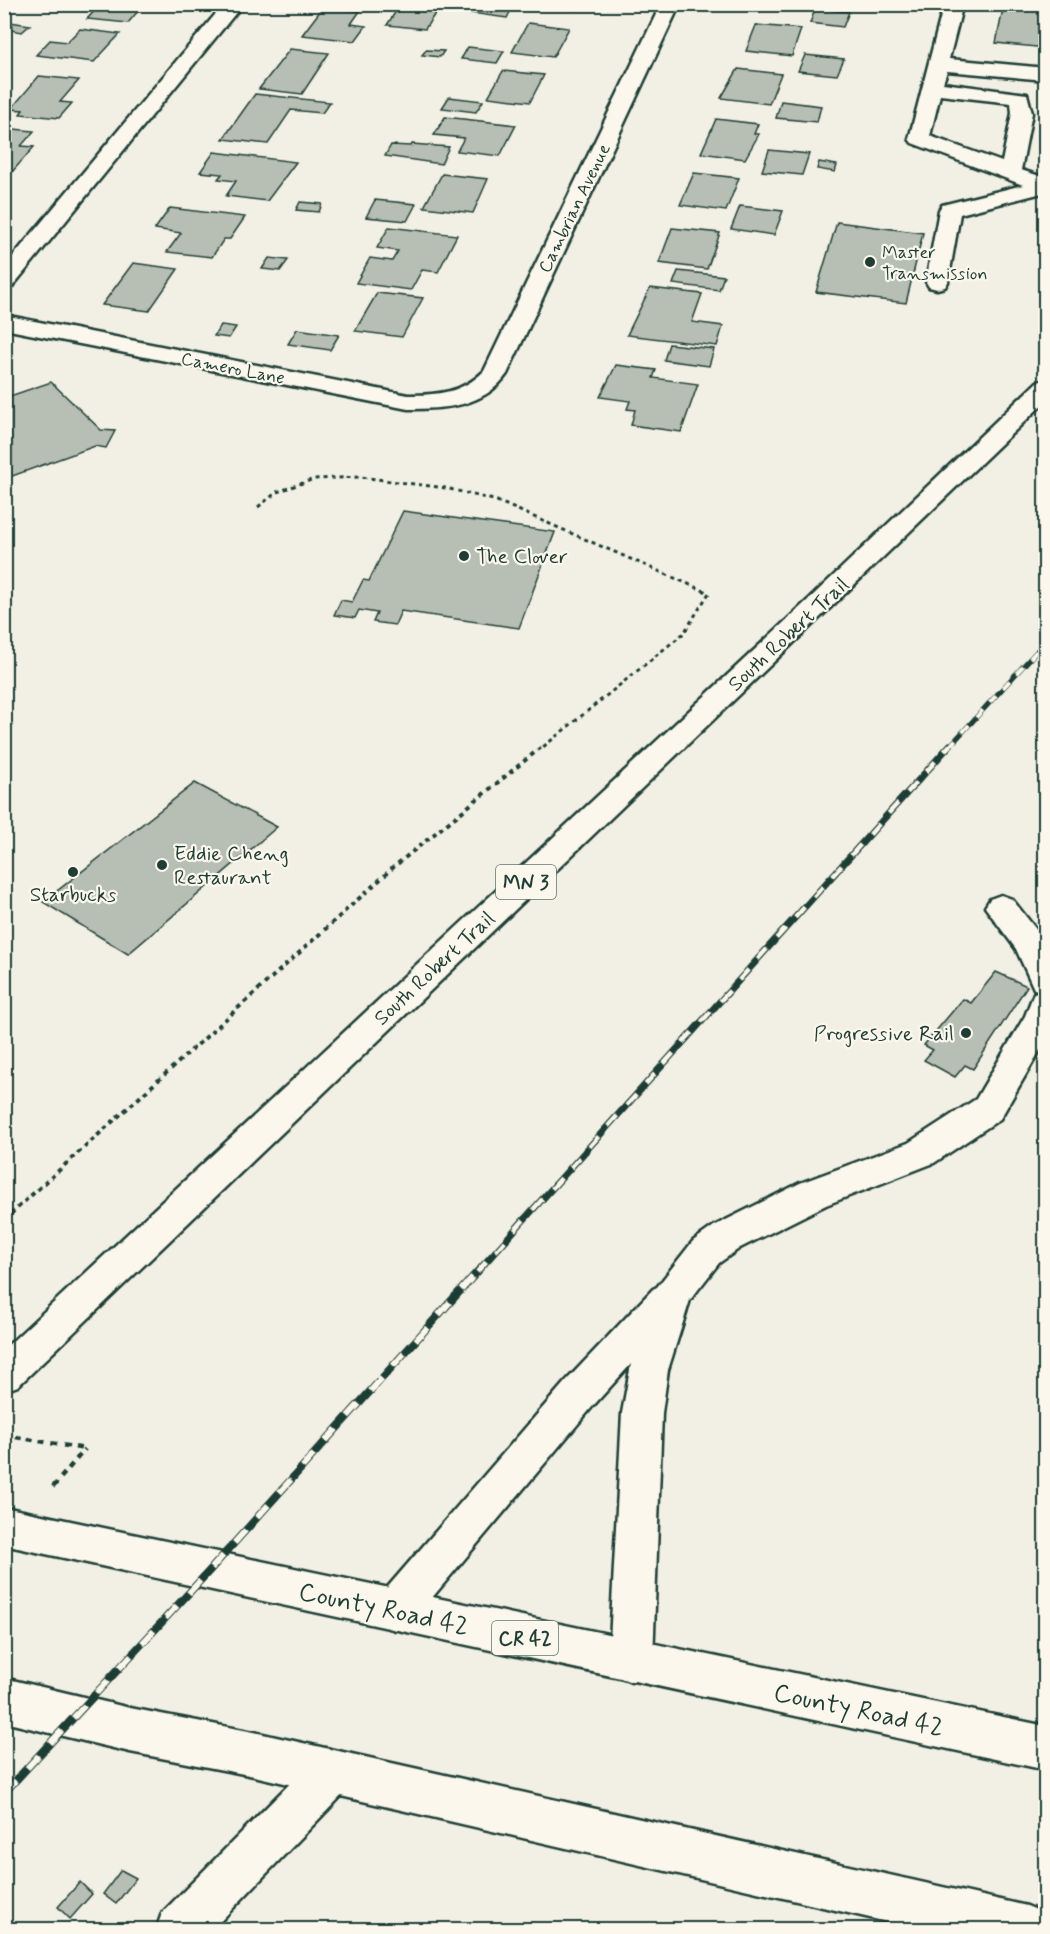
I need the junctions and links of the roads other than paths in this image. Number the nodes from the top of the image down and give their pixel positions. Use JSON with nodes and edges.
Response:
{"nodes":[{"id":1,"x":234,"y":4,"type":"edge"},
{"id":2,"x":671,"y":4,"type":"edge"},
{"id":3,"x":954,"y":4,"type":"edge"},
{"id":4,"x":938,"y":64,"type":"junction"},
{"id":5,"x":1046,"y":74,"type":"edge"},
{"id":6,"x":932,"y":88,"type":"junction"},
{"id":7,"x":1010,"y":173,"type":"junction"},
{"id":8,"x":1045,"y":186,"type":"edge"},
{"id":9,"x":4,"y":282,"type":"edge"},
{"id":10,"x":937,"y":282,"type":"dead end"},
{"id":11,"x":4,"y":322,"type":"edge"},
{"id":12,"x":1046,"y":387,"type":"edge"},
{"id":13,"x":462,"y":398,"type":"joint"},
{"id":14,"x":1001,"y":907,"type":"dead end"},
{"id":15,"x":1046,"y":980,"type":"edge"},
{"id":16,"x":1046,"y":1002,"type":"edge"},
{"id":17,"x":673,"y":1293,"type":"junction"},
{"id":18,"x":4,"y":1374,"type":"edge"},
{"id":19,"x":4,"y":1526,"type":"edge"},
{"id":20,"x":395,"y":1610,"type":"junction"},
{"id":21,"x":631,"y":1661,"type":"junction"},
{"id":22,"x":4,"y":1700,"type":"edge"},
{"id":23,"x":1046,"y":1748,"type":"edge"},
{"id":24,"x":332,"y":1773,"type":"junction"},
{"id":25,"x":179,"y":1929,"type":"edge"},
{"id":26,"x":1027,"y":1929,"type":"edge"}],
"edges":[{"from":1,"to":9,"type":"main road"},
{"from":2,"to":13,"type":"main road","name":"Cambrian Avenue"},
{"from":3,"to":4,"type":"main road"},
{"from":4,"to":5,"type":"main road"},
{"from":4,"to":6,"type":"main road"},
{"from":6,"to":7,"type":"main road"},
{"from":6,"to":7,"type":"main road"},
{"from":7,"to":8,"type":"main road"},
{"from":8,"to":10,"type":"main road"},
{"from":11,"to":13,"type":"main road","name":"Camero Lane"},
{"from":12,"to":18,"type":"main road","name":"South Robert Trail","number":"MN 3"},
{"from":14,"to":15,"type":"main road"},
{"from":16,"to":17,"type":"main road"},
{"from":17,"to":20,"type":"main road"},
{"from":17,"to":21,"type":"main road"},
{"from":19,"to":20,"type":"main road","name":"County Road 42","number":"CR 42"},
{"from":20,"to":21,"type":"main road","name":"County Road 42","number":"CR 42"},
{"from":21,"to":23,"type":"main road","name":"County Road 42","number":"CR 42"},
{"from":22,"to":24,"type":"main road"},
{"from":24,"to":25,"type":"main road"},
{"from":24,"to":26,"type":"main road"}]}
